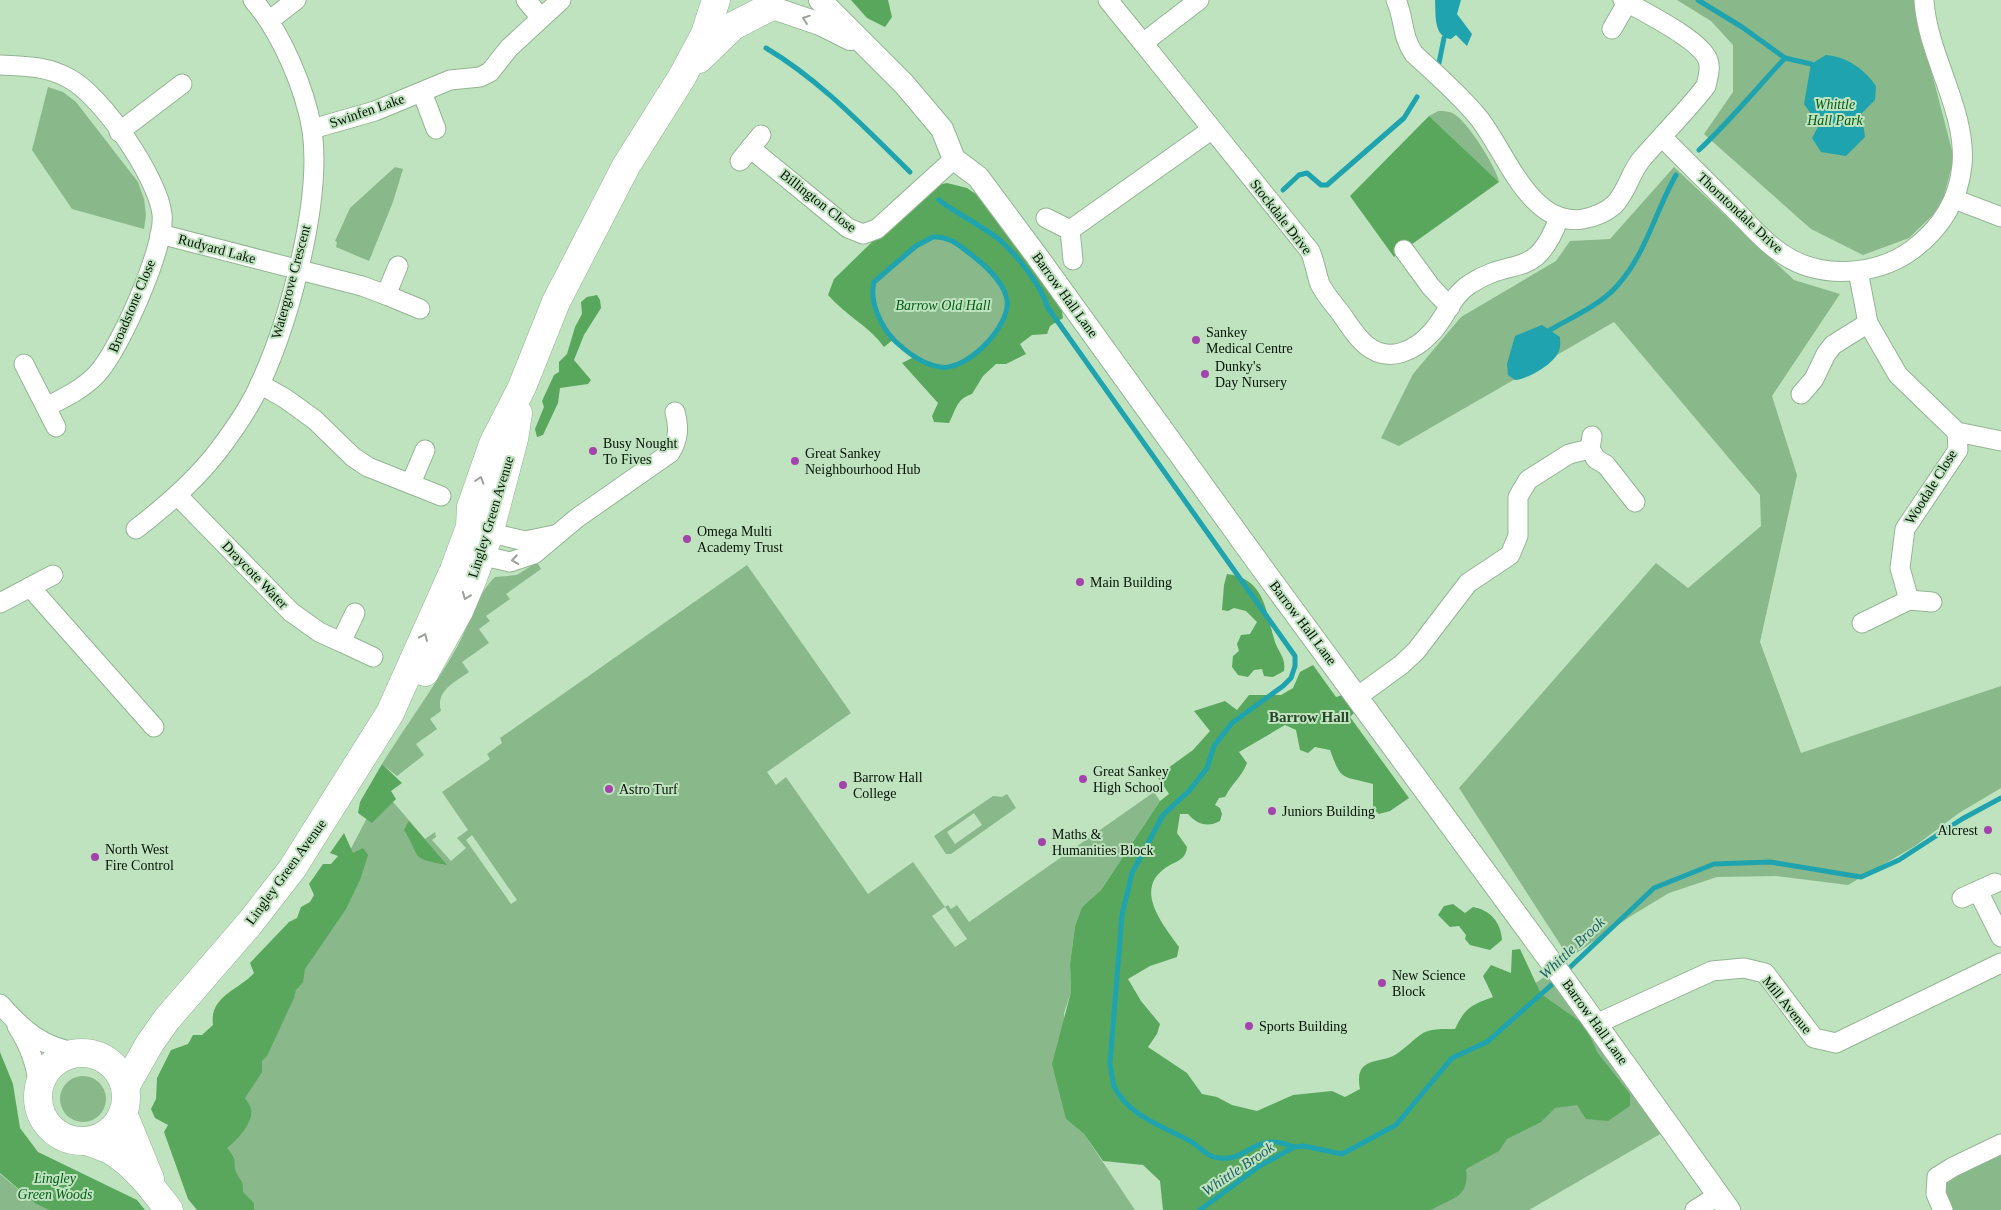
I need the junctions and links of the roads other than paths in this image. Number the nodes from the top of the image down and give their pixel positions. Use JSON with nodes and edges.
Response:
{"nodes":[{"id":1,"x":253,"y":0,"type":"edge"},
{"id":2,"x":296,"y":0,"type":"edge"},
{"id":3,"x":526,"y":0,"type":"edge"},
{"id":4,"x":561,"y":0,"type":"edge"},
{"id":5,"x":716,"y":0,"type":"edge"},
{"id":6,"x":733,"y":0,"type":"edge"},
{"id":7,"x":820,"y":0,"type":"edge"},
{"id":8,"x":1108,"y":0,"type":"edge"},
{"id":9,"x":1199,"y":0,"type":"edge"},
{"id":10,"x":1396,"y":0,"type":"edge"},
{"id":11,"x":1924,"y":0,"type":"edge"},
{"id":12,"x":1625,"y":1,"type":"edge"},
{"id":13,"x":774,"y":5,"type":"edge"},
{"id":14,"x":541,"y":18,"type":"junction"},
{"id":15,"x":270,"y":20,"type":"junction"},
{"id":16,"x":1612,"y":29,"type":"dead end"},
{"id":17,"x":1143,"y":44,"type":"junction"},
{"id":18,"x":866,"y":48,"type":"junction"},
{"id":19,"x":0,"y":65,"type":"edge"},
{"id":20,"x":682,"y":77,"type":"junction"},
{"id":21,"x":182,"y":84,"type":"dead end"},
{"id":22,"x":422,"y":92,"type":"junction"},
{"id":23,"x":312,"y":129,"type":"junction"},
{"id":24,"x":436,"y":129,"type":"dead end"},
{"id":25,"x":1211,"y":130,"type":"junction"},
{"id":26,"x":119,"y":132,"type":"junction"},
{"id":27,"x":1662,"y":138,"type":"junction"},
{"id":28,"x":750,"y":148,"type":"dead end"},
{"id":29,"x":954,"y":160,"type":"junction"},
{"id":30,"x":1954,"y":199,"type":"junction"},
{"id":31,"x":2001,"y":216,"type":"edge"},
{"id":32,"x":1046,"y":218,"type":"dead end"},
{"id":33,"x":1559,"y":218,"type":"junction"},
{"id":34,"x":1070,"y":230,"type":"junction"},
{"id":35,"x":160,"y":234,"type":"junction"},
{"id":36,"x":1404,"y":250,"type":"dead end"},
{"id":37,"x":1072,"y":260,"type":"dead end"},
{"id":38,"x":398,"y":266,"type":"dead end"},
{"id":39,"x":297,"y":270,"type":"junction"},
{"id":40,"x":1858,"y":271,"type":"junction"},
{"id":41,"x":386,"y":295,"type":"junction"},
{"id":42,"x":1450,"y":307,"type":"junction"},
{"id":43,"x":420,"y":309,"type":"dead end"},
{"id":44,"x":1868,"y":323,"type":"junction"},
{"id":45,"x":24,"y":364,"type":"dead end"},
{"id":46,"x":260,"y":384,"type":"junction"},
{"id":47,"x":1801,"y":394,"type":"dead end"},
{"id":48,"x":46,"y":407,"type":"junction"},
{"id":49,"x":674,"y":412,"type":"dead end"},
{"id":50,"x":56,"y":427,"type":"dead end"},
{"id":51,"x":1957,"y":432,"type":"junction"},
{"id":52,"x":2001,"y":441,"type":"edge"},
{"id":53,"x":425,"y":450,"type":"dead end"},
{"id":54,"x":411,"y":483,"type":"junction"},
{"id":55,"x":177,"y":495,"type":"junction"},
{"id":56,"x":441,"y":496,"type":"dead end"},
{"id":57,"x":1634,"y":504,"type":"dead end"},
{"id":58,"x":136,"y":529,"type":"dead end"},
{"id":59,"x":475,"y":542,"type":"junction"},
{"id":60,"x":53,"y":574,"type":"dead end"},
{"id":61,"x":30,"y":587,"type":"junction"},
{"id":62,"x":1909,"y":600,"type":"junction"},
{"id":63,"x":1932,"y":602,"type":"dead end"},
{"id":64,"x":0,"y":603,"type":"edge"},
{"id":65,"x":356,"y":613,"type":"dead end"},
{"id":66,"x":1862,"y":623,"type":"dead end"},
{"id":67,"x":341,"y":642,"type":"junction"},
{"id":68,"x":373,"y":657,"type":"dead end"},
{"id":69,"x":1357,"y":697,"type":"junction"},
{"id":70,"x":154,"y":727,"type":"dead end"},
{"id":71,"x":1978,"y":890,"type":"dead end"},
{"id":72,"x":2001,"y":937,"type":"edge"},
{"id":73,"x":2001,"y":963,"type":"edge"},
{"id":74,"x":6,"y":1011,"type":"edge"},
{"id":75,"x":167,"y":1019,"type":"junction"},
{"id":76,"x":1596,"y":1024,"type":"junction"},
{"id":77,"x":88,"y":1054,"type":"junction"},
{"id":78,"x":38,"y":1086,"type":"junction"},
{"id":79,"x":124,"y":1100,"type":"junction"},
{"id":80,"x":86,"y":1141,"type":"junction"},
{"id":81,"x":2001,"y":1144,"type":"edge"},
{"id":82,"x":1724,"y":1202,"type":"edge"},
{"id":83,"x":165,"y":1205,"type":"edge"},
{"id":84,"x":1695,"y":1210,"type":"edge"},
{"id":85,"x":1943,"y":1210,"type":"edge"}],
"edges":[{"from":1,"to":15,"type":"street","name":"Watergrove Crescent"},
{"from":2,"to":15,"type":"street"},
{"from":3,"to":14,"type":"street"},
{"from":4,"to":14,"type":"street","name":"Swinfen Lake"},
{"from":5,"to":20,"type":"main road","name":"Lingley Green Avenue"},
{"from":6,"to":13,"type":"main road"},
{"from":7,"to":18,"type":"street"},
{"from":8,"to":17,"type":"street","name":"Stockdale Drive"},
{"from":9,"to":17,"type":"street"},
{"from":10,"to":33,"type":"street"},
{"from":11,"to":30,"type":"street","name":"Thorntondale Drive"},
{"from":12,"to":16,"type":"street"},
{"from":12,"to":27,"type":"street"},
{"from":18,"to":13,"type":"street","one_way":true},
{"from":13,"to":20,"type":"main road","name":"Lingley Green Avenue"},
{"from":14,"to":22,"type":"street","name":"Swinfen Lake"},
{"from":15,"to":23,"type":"street","name":"Watergrove Crescent"},
{"from":17,"to":25,"type":"street","name":"Stockdale Drive"},
{"from":18,"to":29,"type":"street"},
{"from":19,"to":26,"type":"street","name":"Rudyard Lake"},
{"from":20,"to":59,"type":"main road","name":"Lingley Green Avenue"},
{"from":21,"to":26,"type":"street"},
{"from":22,"to":23,"type":"street","name":"Swinfen Lake"},
{"from":22,"to":24,"type":"street","name":"Swinfen Lake"},
{"from":23,"to":39,"type":"street","name":"Watergrove Crescent"},
{"from":25,"to":34,"type":"street"},
{"from":25,"to":42,"type":"street","name":"Stockdale Drive"},
{"from":26,"to":35,"type":"street","name":"Rudyard Lake"},
{"from":27,"to":33,"type":"street"},
{"from":27,"to":40,"type":"street","name":"Thorntondale Drive"},
{"from":28,"to":29,"type":"street","name":"Billington Close"},
{"from":29,"to":69,"type":"street","name":"Barrow Hall Lane"},
{"from":30,"to":31,"type":"street"},
{"from":30,"to":40,"type":"street","name":"Thorntondale Drive"},
{"from":32,"to":34,"type":"street"},
{"from":33,"to":42,"type":"street","name":"Stockdale Drive"},
{"from":34,"to":37,"type":"street"},
{"from":35,"to":39,"type":"street","name":"Rudyard Lake"},
{"from":35,"to":48,"type":"street","name":"Broadstone Close"},
{"from":36,"to":42,"type":"street"},
{"from":38,"to":41,"type":"street"},
{"from":39,"to":41,"type":"street","name":"Rudyard Lake"},
{"from":39,"to":46,"type":"street","name":"Watergrove Crescent"},
{"from":40,"to":44,"type":"street","name":"Woodale Close"},
{"from":41,"to":43,"type":"street","name":"Rudyard Lake"},
{"from":44,"to":47,"type":"street"},
{"from":44,"to":51,"type":"street","name":"Woodale Close"},
{"from":45,"to":48,"type":"street"},
{"from":46,"to":54,"type":"street"},
{"from":46,"to":55,"type":"street","name":"Watergrove Crescent"},
{"from":48,"to":50,"type":"street"},
{"from":49,"to":59,"type":"street"},
{"from":51,"to":52,"type":"street","name":"Woodale Close"},
{"from":51,"to":62,"type":"street","name":"Woodale Close"},
{"from":53,"to":54,"type":"street"},
{"from":54,"to":56,"type":"street"},
{"from":55,"to":58,"type":"street","name":"Watergrove Crescent"},
{"from":55,"to":67,"type":"street","name":"Draycote Water"},
{"from":57,"to":69,"type":"street"},
{"from":59,"to":75,"type":"main road","name":"Lingley Green Avenue"},
{"from":60,"to":61,"type":"street"},
{"from":61,"to":64,"type":"street"},
{"from":61,"to":70,"type":"street"},
{"from":62,"to":63,"type":"street"},
{"from":62,"to":66,"type":"street"},
{"from":65,"to":67,"type":"street"},
{"from":67,"to":68,"type":"street","name":"Draycote Water"},
{"from":69,"to":76,"type":"street","name":"Barrow Hall Lane"},
{"from":71,"to":72,"type":"street"},
{"from":73,"to":76,"type":"street","name":"Mill Avenue"},
{"from":74,"to":77,"type":"street"},
{"from":74,"to":78,"type":"street"},
{"from":75,"to":77,"type":"main road","name":"Lingley Green Avenue"},
{"from":75,"to":79,"type":"main road","name":"Lingley Green Avenue"},
{"from":76,"to":82,"type":"street","name":"Barrow Hall Lane"},
{"from":77,"to":78,"type":"main road"},
{"from":77,"to":79,"type":"main road"},
{"from":78,"to":80,"type":"main road"},
{"from":79,"to":80,"type":"main road"},
{"from":79,"to":83,"type":"main road"},
{"from":80,"to":83,"type":"main road"},
{"from":81,"to":85,"type":"street"},
{"from":82,"to":84,"type":"street"}]}
